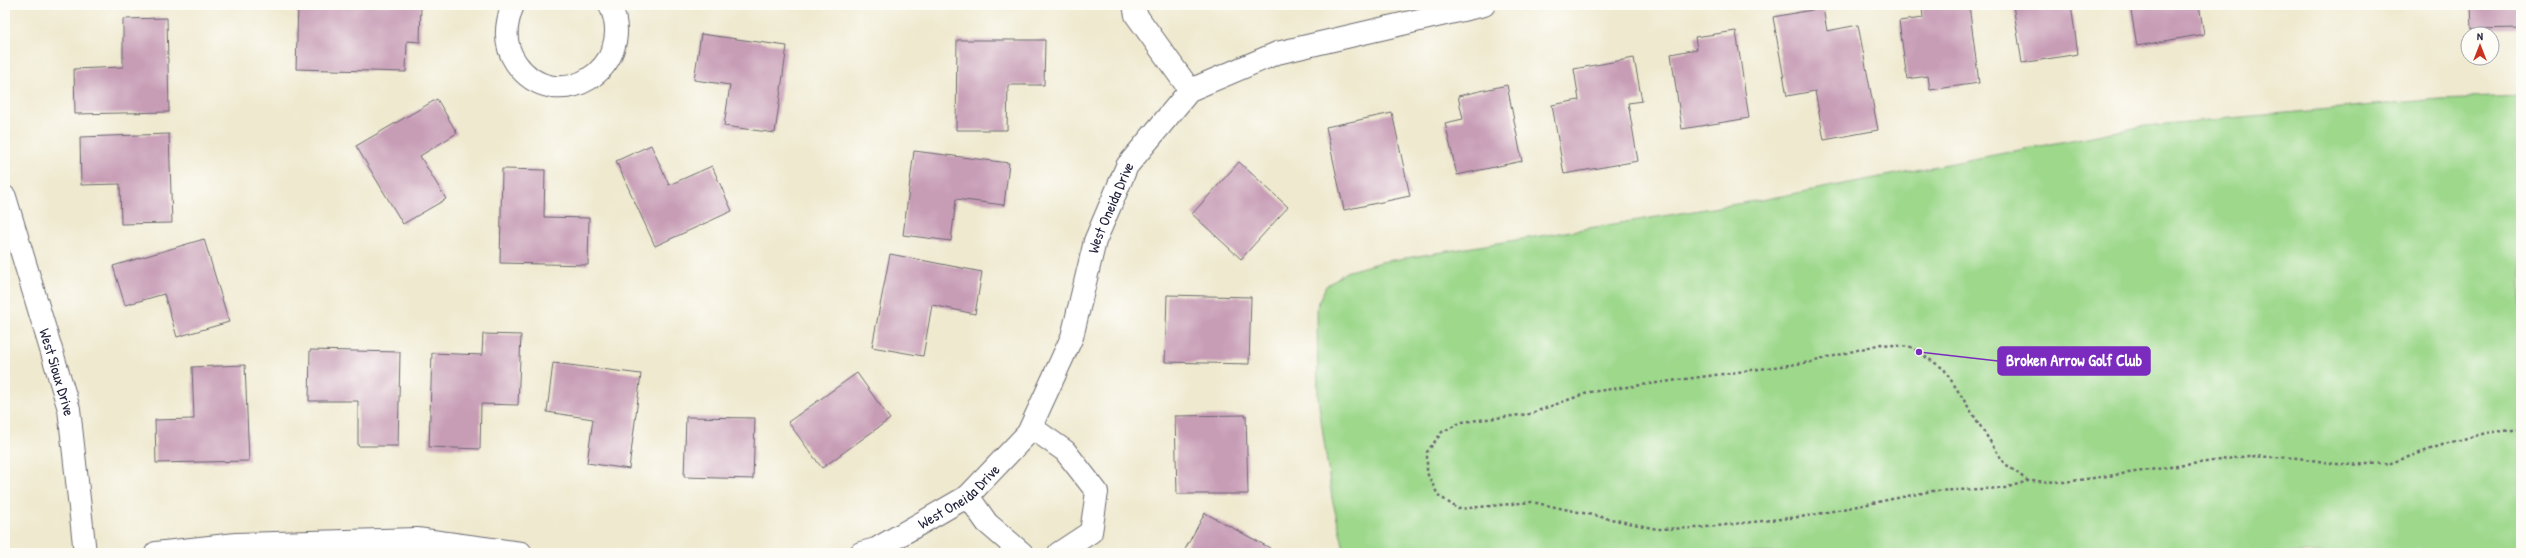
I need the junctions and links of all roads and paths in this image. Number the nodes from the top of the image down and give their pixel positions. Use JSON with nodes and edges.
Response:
{"nodes":[{"id":1,"x":513,"y":5,"type":"edge"},
{"id":2,"x":610,"y":5,"type":"edge"},
{"id":3,"x":1134,"y":5,"type":"edge"},
{"id":4,"x":1484,"y":5,"type":"edge"},
{"id":5,"x":1190,"y":90,"type":"junction"},
{"id":6,"x":5,"y":197,"type":"edge"},
{"id":7,"x":1031,"y":427,"type":"junction"},
{"id":8,"x":2521,"y":428,"type":"edge"},
{"id":9,"x":2028,"y":481,"type":"junction"},
{"id":10,"x":968,"y":496,"type":"junction"},
{"id":11,"x":85,"y":553,"type":"edge"},
{"id":12,"x":156,"y":553,"type":"edge"},
{"id":13,"x":521,"y":553,"type":"edge"},
{"id":14,"x":861,"y":553,"type":"edge"},
{"id":15,"x":1022,"y":553,"type":"edge"},
{"id":16,"x":1059,"y":553,"type":"edge"}],
"edges":[{"from":1,"to":2,"type":"street"},
{"from":3,"to":5,"type":"street"},
{"from":4,"to":5,"type":"street","name":"West Oneida Drive"},
{"from":5,"to":7,"type":"street","name":"West Oneida Drive"},
{"from":6,"to":11,"type":"street","name":"West Sioux Drive"},
{"from":7,"to":10,"type":"street","name":"West Oneida Drive"},
{"from":7,"to":16,"type":"street"},
{"from":8,"to":9,"type":"path"},
{"from":9,"to":9,"type":"path"},
{"from":10,"to":14,"type":"street","name":"West Oneida Drive"},
{"from":10,"to":15,"type":"street"},
{"from":12,"to":13,"type":"street"}]}
